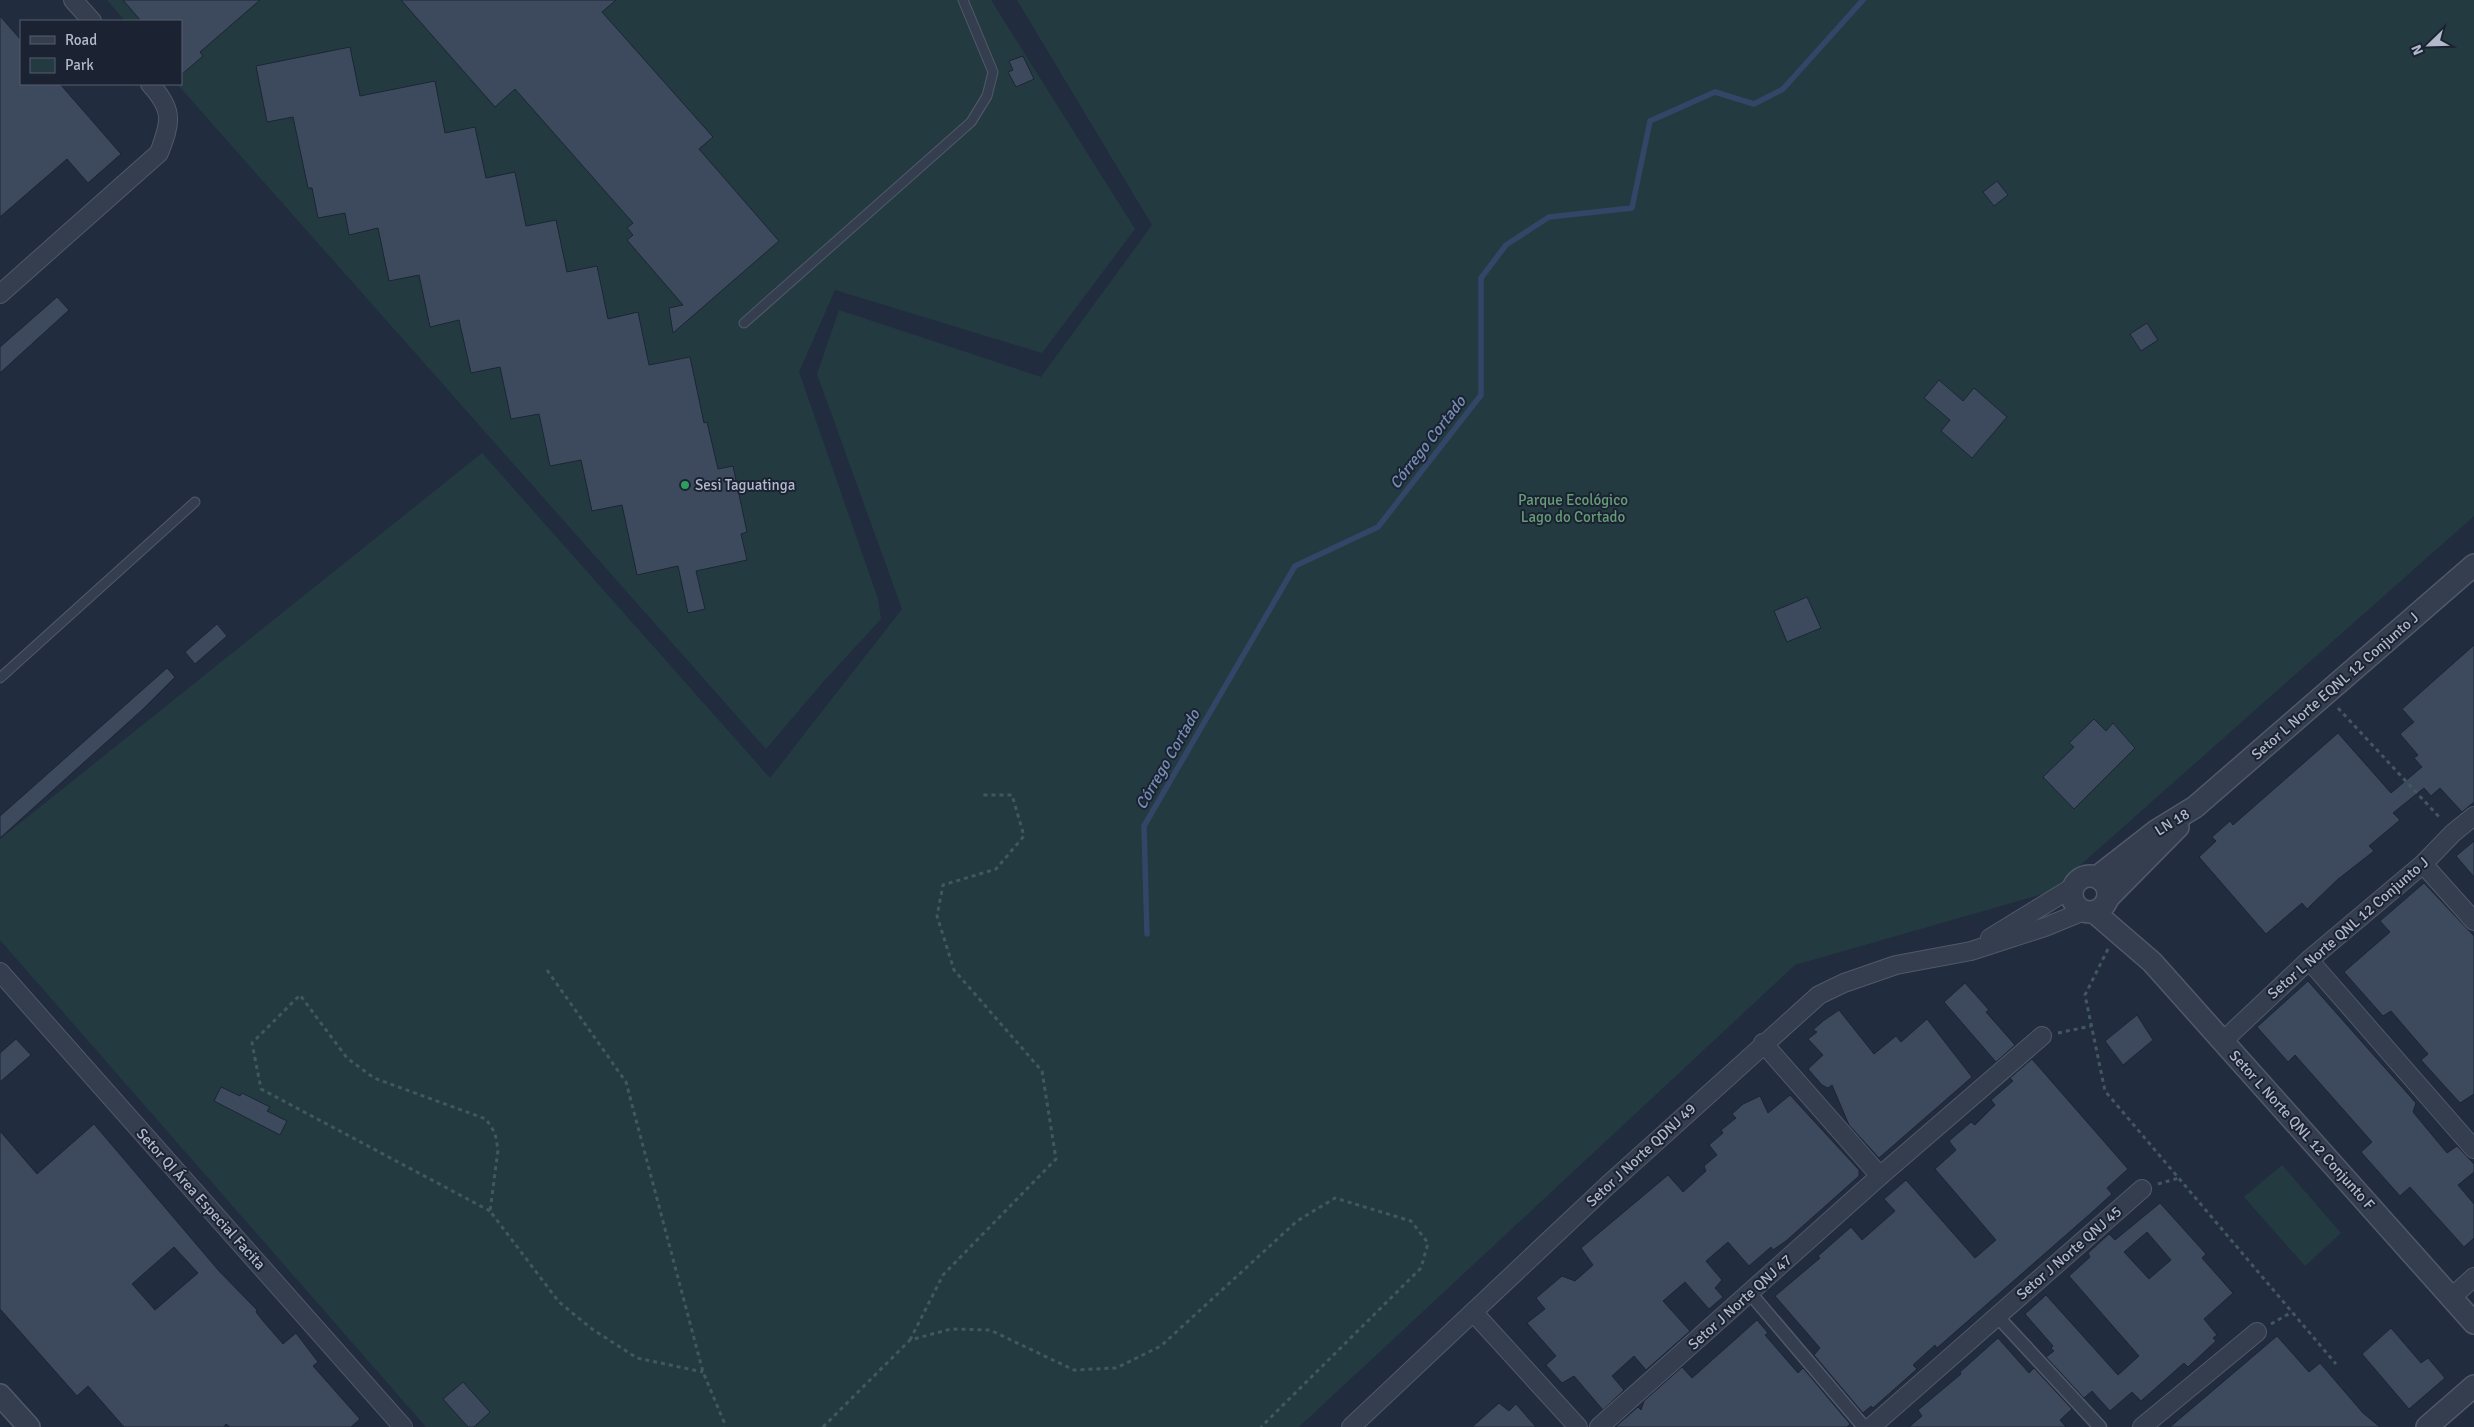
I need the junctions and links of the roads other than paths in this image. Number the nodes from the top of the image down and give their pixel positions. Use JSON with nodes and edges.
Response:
{"nodes":[{"id":1,"x":73,"y":0,"type":"edge"},
{"id":2,"x":963,"y":0,"type":"edge"},
{"id":3,"x":91,"y":20,"type":"edge"},
{"id":4,"x":151,"y":85,"type":"edge"},
{"id":5,"x":0,"y":294,"type":"edge"},
{"id":6,"x":744,"y":323,"type":"dead end"},
{"id":7,"x":196,"y":502,"type":"dead end"},
{"id":8,"x":2474,"y":565,"type":"edge"},
{"id":9,"x":0,"y":678,"type":"edge"},
{"id":10,"x":2195,"y":807,"type":"junction"},
{"id":11,"x":2474,"y":816,"type":"edge"},
{"id":12,"x":2423,"y":864,"type":"junction"},
{"id":13,"x":2097,"y":876,"type":"junction"},
{"id":14,"x":2073,"y":887,"type":"junction"},
{"id":15,"x":2098,"y":906,"type":"junction"},
{"id":16,"x":2474,"y":921,"type":"edge"},
{"id":17,"x":1971,"y":951,"type":"junction"},
{"id":18,"x":2309,"y":960,"type":"junction"},
{"id":19,"x":2152,"y":962,"type":"junction"},
{"id":20,"x":0,"y":972,"type":"edge"},
{"id":21,"x":2042,"y":1036,"type":"road end"},
{"id":22,"x":2223,"y":1041,"type":"junction"},
{"id":23,"x":1763,"y":1043,"type":"junction"},
{"id":24,"x":2474,"y":1149,"type":"edge"},
{"id":25,"x":1880,"y":1176,"type":"junction"},
{"id":26,"x":2142,"y":1189,"type":"dead end"},
{"id":27,"x":2474,"y":1277,"type":"edge"},
{"id":28,"x":1750,"y":1293,"type":"junction"},
{"id":29,"x":2452,"y":1297,"type":"junction"},
{"id":30,"x":1474,"y":1313,"type":"junction"},
{"id":31,"x":1997,"y":1316,"type":"junction"},
{"id":32,"x":2474,"y":1323,"type":"edge"},
{"id":33,"x":2257,"y":1332,"type":"road end"},
{"id":34,"x":2474,"y":1386,"type":"edge"},
{"id":35,"x":0,"y":1395,"type":"edge"},
{"id":36,"x":29,"y":1427,"type":"edge"},
{"id":37,"x":403,"y":1427,"type":"edge"},
{"id":38,"x":1351,"y":1427,"type":"edge"},
{"id":39,"x":1578,"y":1427,"type":"edge"},
{"id":40,"x":1599,"y":1427,"type":"edge"},
{"id":41,"x":1864,"y":1427,"type":"edge"},
{"id":42,"x":1871,"y":1427,"type":"edge"},
{"id":43,"x":2100,"y":1427,"type":"edge"},
{"id":44,"x":2142,"y":1427,"type":"edge"},
{"id":45,"x":2427,"y":1427,"type":"edge"}],
"edges":[{"from":1,"to":3,"type":"street"},
{"from":2,"to":6,"type":"lane"},
{"from":4,"to":5,"type":"street"},
{"from":7,"to":9,"type":"lane"},
{"from":8,"to":10,"type":"street","name":"Setor L Norte EQNL 12 Conjunto J"},
{"from":10,"to":13,"type":"street","name":"LN 18"},
{"from":10,"to":15,"type":"street","name":"LN 18"},
{"from":11,"to":12,"type":"street","name":"Setor L Norte QNL 12 Conjunto J"},
{"from":12,"to":16,"type":"street"},
{"from":12,"to":18,"type":"street","name":"Setor L Norte QNL 12 Conjunto J"},
{"from":13,"to":14,"type":"street"},
{"from":13,"to":15,"type":"street"},
{"from":14,"to":15,"type":"street"},
{"from":14,"to":17,"type":"street"},
{"from":15,"to":17,"type":"street"},
{"from":15,"to":19,"type":"street"},
{"from":15,"to":19,"type":"street"},
{"from":17,"to":23,"type":"street","name":"Setor J Norte QDNJ 49"},
{"from":18,"to":22,"type":"street","name":"Setor L Norte QNL 12 Conjunto J"},
{"from":18,"to":24,"type":"street"},
{"from":19,"to":22,"type":"street","name":"Setor L Norte QNL 12 Conjunto F"},
{"from":20,"to":37,"type":"street","name":"Setor QI Área Especial Facita"},
{"from":21,"to":25,"type":"street","name":"Setor J Norte QNJ 47"},
{"from":22,"to":29,"type":"street","name":"Setor L Norte QNL 12 Conjunto F"},
{"from":23,"to":25,"type":"street"},
{"from":23,"to":30,"type":"street","name":"Setor J Norte QDNJ 49"},
{"from":25,"to":28,"type":"street","name":"Setor J Norte QNJ 47"},
{"from":26,"to":31,"type":"street","name":"Setor J Norte QNJ 45"},
{"from":27,"to":29,"type":"street"},
{"from":28,"to":40,"type":"street","name":"Setor J Norte QNJ 47"},
{"from":28,"to":41,"type":"street"},
{"from":29,"to":32,"type":"street","name":"Setor L Norte QNL 12 Conjunto F"},
{"from":30,"to":38,"type":"street","name":"Setor J Norte QDNJ 49"},
{"from":30,"to":39,"type":"street"},
{"from":31,"to":42,"type":"street","name":"Setor J Norte QNJ 45"},
{"from":31,"to":43,"type":"street"},
{"from":33,"to":44,"type":"street"},
{"from":34,"to":45,"type":"street"},
{"from":35,"to":36,"type":"street"}]}
